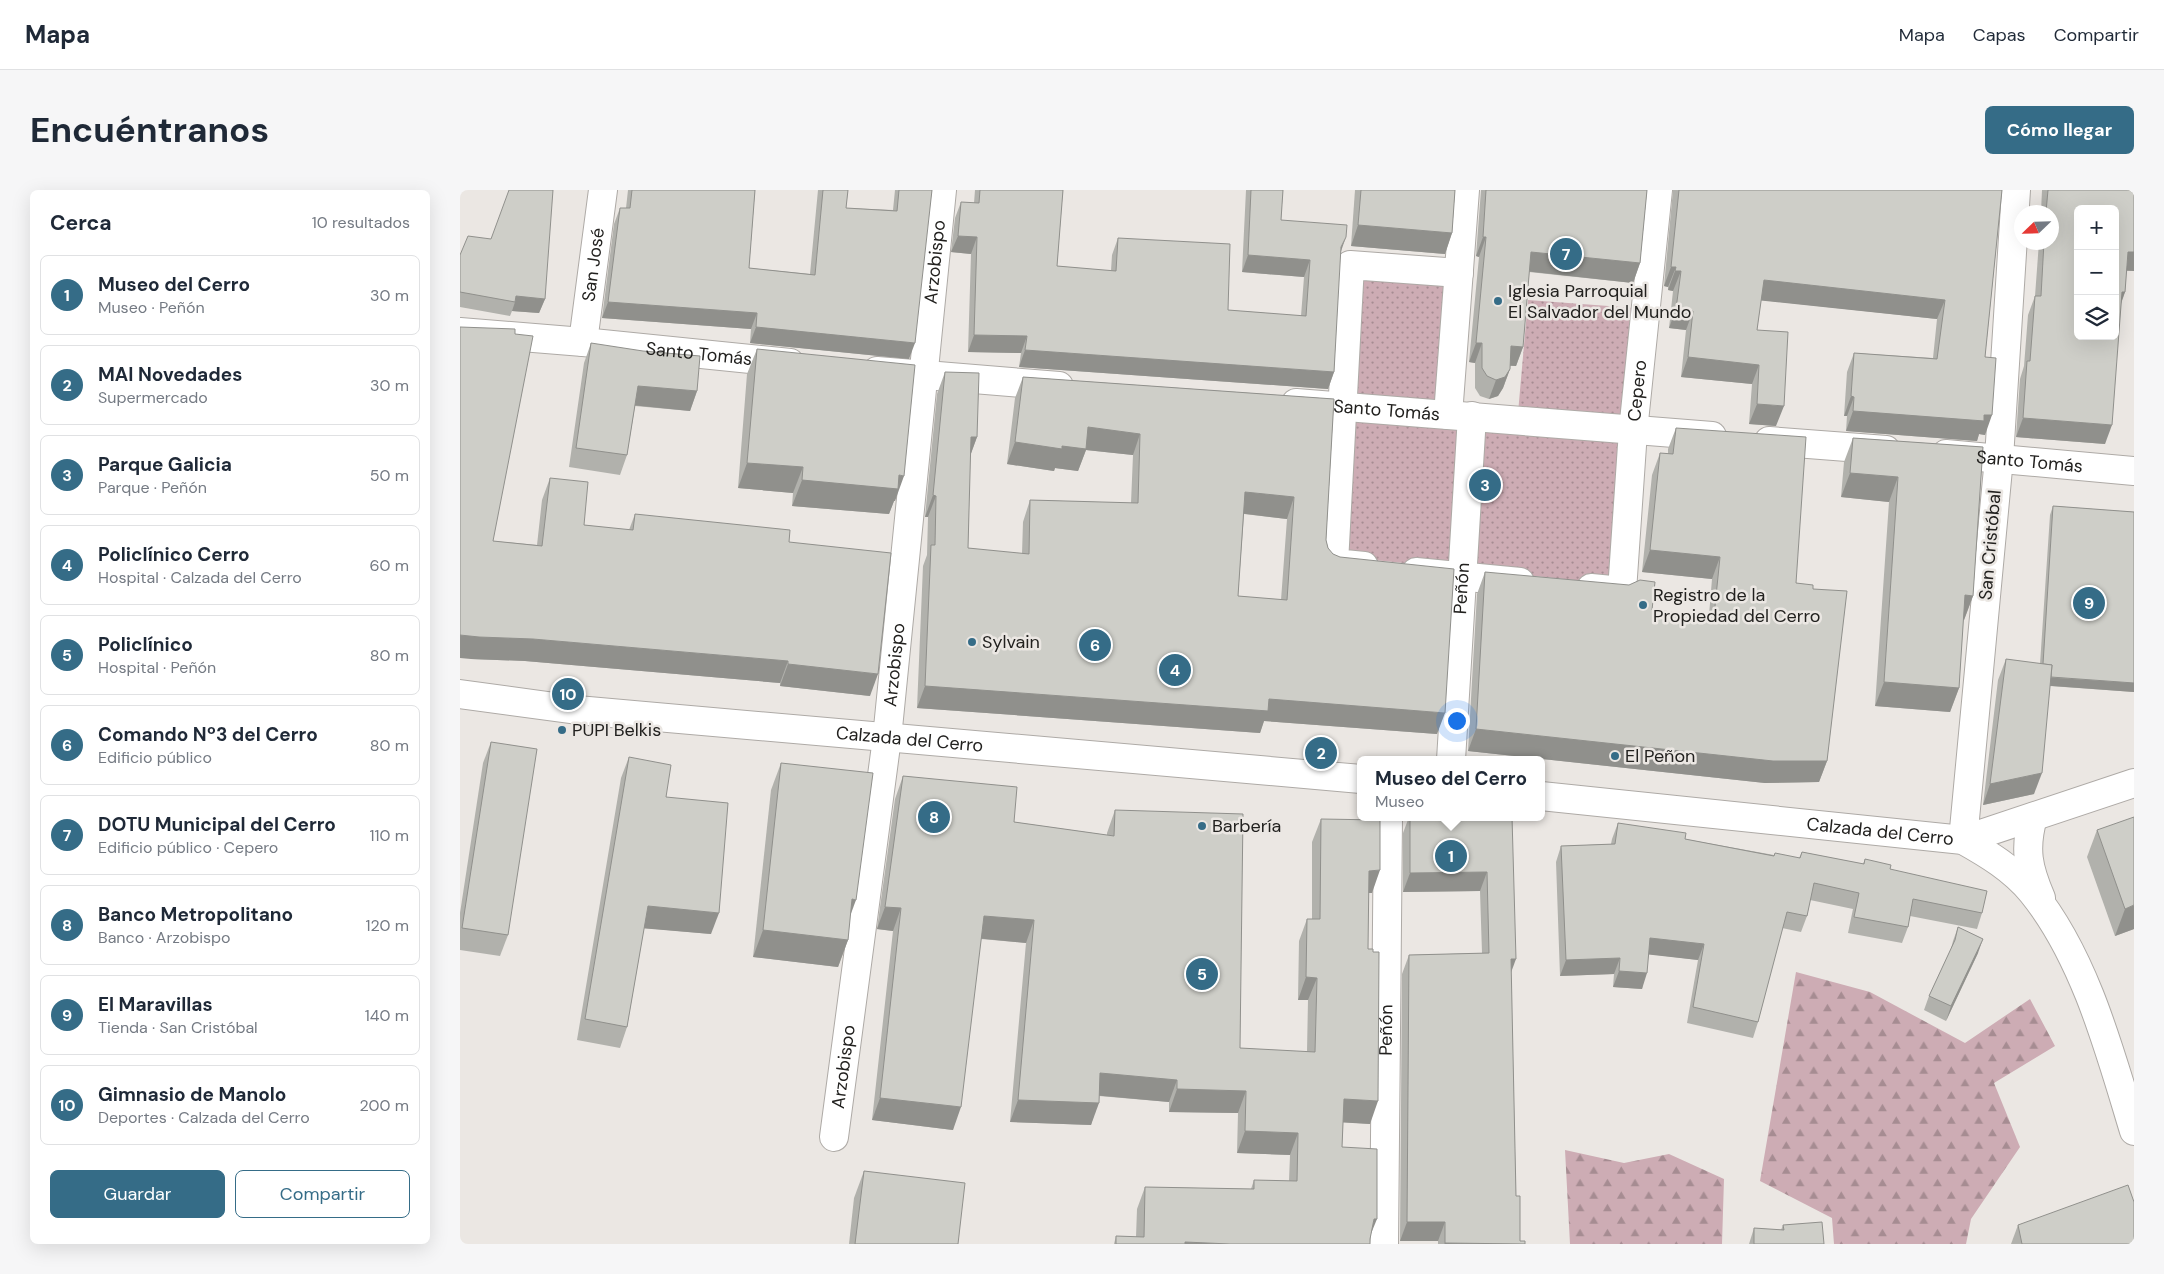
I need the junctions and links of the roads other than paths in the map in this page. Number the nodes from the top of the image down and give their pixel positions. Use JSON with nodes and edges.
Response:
{"nodes":[{"id":1,"x":603,"y":190,"type":"edge"},
{"id":2,"x":942,"y":190,"type":"edge"},
{"id":3,"x":1466,"y":190,"type":"edge"},
{"id":4,"x":1658,"y":190,"type":"edge"},
{"id":5,"x":2016,"y":190,"type":"edge"},
{"id":6,"x":1459,"y":273,"type":"junction"},
{"id":7,"x":460,"y":332,"type":"edge"},
{"id":8,"x":583,"y":342,"type":"junction"},
{"id":9,"x":816,"y":365,"type":"edge"},
{"id":10,"x":855,"y":369,"type":"edge"},
{"id":11,"x":923,"y":376,"type":"junction"},
{"id":12,"x":1083,"y":388,"type":"edge"},
{"id":13,"x":1272,"y":401,"type":"edge"},
{"id":14,"x":1342,"y":406,"type":"junction"},
{"id":15,"x":1460,"y":415,"type":"junction"},
{"id":16,"x":1633,"y":431,"type":"junction"},
{"id":17,"x":1999,"y":458,"type":"junction"},
{"id":18,"x":2134,"y":471,"type":"edge"},
{"id":19,"x":1463,"y":577,"type":"junction"},
{"id":20,"x":460,"y":694,"type":"edge"},
{"id":21,"x":887,"y":738,"type":"junction"},
{"id":22,"x":1450,"y":756,"type":"edge"},
{"id":23,"x":1357,"y":779,"type":"edge"},
{"id":24,"x":2134,"y":783,"type":"edge"},
{"id":25,"x":1545,"y":796,"type":"edge"},
{"id":26,"x":2033,"y":817,"type":"junction"},
{"id":27,"x":1388,"y":821,"type":"edge"},
{"id":28,"x":1962,"y":840,"type":"junction"},
{"id":29,"x":2050,"y":918,"type":"junction"},
{"id":30,"x":2134,"y":1131,"type":"edge"},
{"id":31,"x":834,"y":1137,"type":"dead end"},
{"id":32,"x":1384,"y":1244,"type":"edge"}],
"edges":[{"from":1,"to":8,"type":"street","name":"San José"},
{"from":2,"to":11,"type":"street","name":"Arzobispo"},
{"from":3,"to":6,"type":"street","name":"Peñón"},
{"from":4,"to":16,"type":"street","name":"Cepero"},
{"from":5,"to":17,"type":"street","name":"San Cristóbal"},
{"from":6,"to":14,"type":"street"},
{"from":6,"to":15,"type":"street","name":"Peñón"},
{"from":7,"to":8,"type":"street","name":"Santo Tomás"},
{"from":8,"to":9,"type":"street","name":"Santo Tomás"},
{"from":10,"to":11,"type":"street"},
{"from":11,"to":12,"type":"street"},
{"from":11,"to":21,"type":"street","name":"Arzobispo"},
{"from":13,"to":14,"type":"street","name":"Santo Tomás"},
{"from":14,"to":15,"type":"street","name":"Santo Tomás"},
{"from":14,"to":19,"type":"street"},
{"from":15,"to":16,"type":"street","name":"Santo Tomás"},
{"from":15,"to":19,"type":"street","name":"Peñón"},
{"from":16,"to":17,"type":"street","name":"Santo Tomás"},
{"from":16,"to":19,"type":"street","name":"Cepero"},
{"from":17,"to":18,"type":"street","name":"Santo Tomás"},
{"from":17,"to":28,"type":"street","name":"San Cristóbal"},
{"from":19,"to":22,"type":"street","name":"Peñón"},
{"from":20,"to":21,"type":"street","name":"Calzada del Cerro"},
{"from":21,"to":23,"type":"street","name":"Calzada del Cerro"},
{"from":21,"to":31,"type":"street","name":"Arzobispo"},
{"from":24,"to":26,"type":"street"},
{"from":25,"to":28,"type":"street","name":"Calzada del Cerro"},
{"from":26,"to":28,"type":"street"},
{"from":26,"to":29,"type":"street"},
{"from":27,"to":32,"type":"street","name":"Peñón"},
{"from":28,"to":29,"type":"street","name":"Calzada del Cerro"},
{"from":29,"to":30,"type":"street","name":"Calzada del Cerro"}]}
